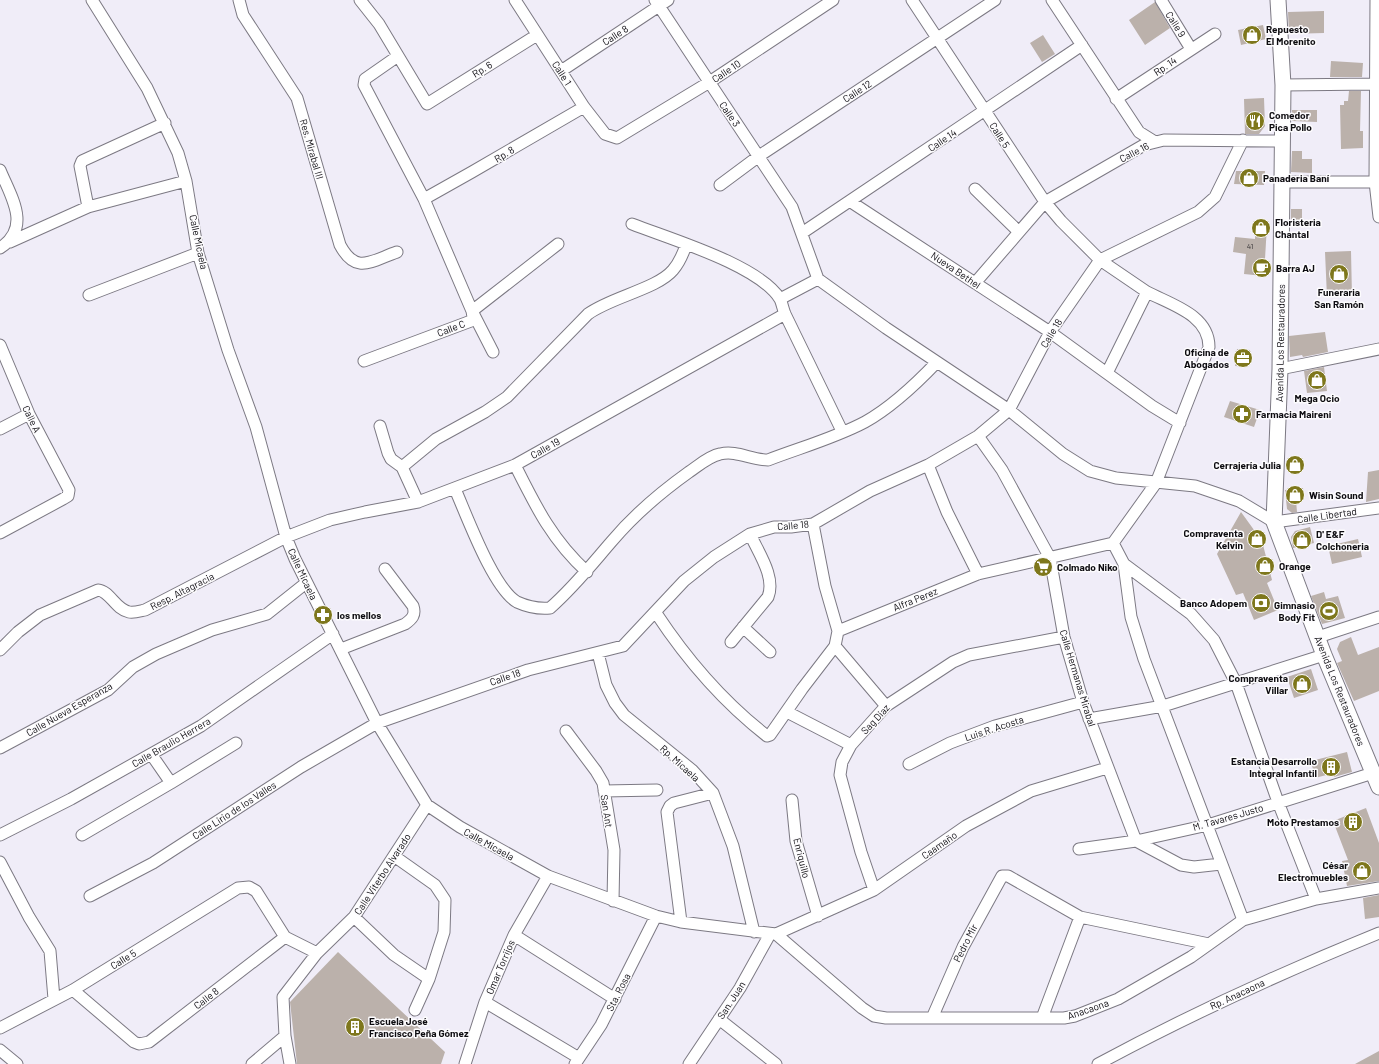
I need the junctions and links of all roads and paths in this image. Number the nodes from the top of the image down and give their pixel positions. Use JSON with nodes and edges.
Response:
{"nodes":[{"id":1,"x":92,"y":0,"type":"edge"},
{"id":2,"x":239,"y":0,"type":"edge"},
{"id":3,"x":360,"y":0,"type":"edge"},
{"id":4,"x":515,"y":0,"type":"edge"},
{"id":5,"x":833,"y":0,"type":"edge"},
{"id":6,"x":912,"y":0,"type":"edge"},
{"id":7,"x":995,"y":0,"type":"edge"},
{"id":8,"x":1052,"y":0,"type":"edge"},
{"id":9,"x":1161,"y":0,"type":"edge"},
{"id":10,"x":1278,"y":0,"type":"edge"},
{"id":11,"x":1376,"y":0,"type":"edge"},
{"id":12,"x":661,"y":2,"type":"edge"},
{"id":13,"x":1214,"y":34,"type":"dead end"},
{"id":14,"x":537,"y":35,"type":"junction"},
{"id":15,"x":937,"y":38,"type":"junction"},
{"id":16,"x":1082,"y":45,"type":"junction"},
{"id":17,"x":1191,"y":49,"type":"junction"},
{"id":18,"x":398,"y":56,"type":"junction"},
{"id":19,"x":561,"y":71,"type":"junction"},
{"id":20,"x":708,"y":83,"type":"junction"},
{"id":21,"x":1283,"y":84,"type":"junction"},
{"id":22,"x":1374,"y":84,"type":"junction"},
{"id":23,"x":1116,"y":99,"type":"junction"},
{"id":24,"x":584,"y":107,"type":"junction"},
{"id":25,"x":985,"y":111,"type":"junction"},
{"id":26,"x":165,"y":124,"type":"junction"},
{"id":27,"x":617,"y":138,"type":"joint"},
{"id":28,"x":1243,"y":140,"type":"junction"},
{"id":29,"x":1282,"y":141,"type":"junction"},
{"id":30,"x":1155,"y":142,"type":"junction"},
{"id":31,"x":759,"y":156,"type":"junction"},
{"id":32,"x":0,"y":170,"type":"edge"},
{"id":33,"x":186,"y":181,"type":"junction"},
{"id":34,"x":1282,"y":182,"type":"junction"},
{"id":35,"x":1377,"y":182,"type":"edge"},
{"id":36,"x":720,"y":185,"type":"dead end"},
{"id":37,"x":975,"y":189,"type":"dead end"},
{"id":38,"x":424,"y":199,"type":"junction"},
{"id":39,"x":851,"y":202,"type":"junction"},
{"id":40,"x":1045,"y":202,"type":"junction"},
{"id":41,"x":88,"y":207,"type":"junction"},
{"id":42,"x":1379,"y":217,"type":"edge"},
{"id":43,"x":632,"y":224,"type":"dead end"},
{"id":44,"x":1019,"y":232,"type":"junction"},
{"id":45,"x":802,"y":233,"type":"junction"},
{"id":46,"x":10,"y":242,"type":"junction"},
{"id":47,"x":558,"y":244,"type":"dead end"},
{"id":48,"x":686,"y":245,"type":"junction"},
{"id":49,"x":0,"y":248,"type":"edge"},
{"id":50,"x":397,"y":252,"type":"dead end"},
{"id":51,"x":198,"y":253,"type":"junction"},
{"id":52,"x":1100,"y":260,"type":"junction"},
{"id":53,"x":818,"y":279,"type":"junction"},
{"id":54,"x":975,"y":284,"type":"junction"},
{"id":55,"x":1147,"y":292,"type":"junction"},
{"id":56,"x":89,"y":295,"type":"dead end"},
{"id":57,"x":780,"y":299,"type":"junction"},
{"id":58,"x":472,"y":311,"type":"junction"},
{"id":59,"x":785,"y":314,"type":"junction"},
{"id":60,"x":1050,"y":332,"type":"junction"},
{"id":61,"x":0,"y":346,"type":"edge"},
{"id":62,"x":1379,"y":349,"type":"edge"},
{"id":63,"x":493,"y":352,"type":"dead end"},
{"id":64,"x":364,"y":361,"type":"dead end"},
{"id":65,"x":937,"y":362,"type":"junction"},
{"id":66,"x":1280,"y":369,"type":"junction"},
{"id":67,"x":1107,"y":373,"type":"junction"},
{"id":68,"x":1009,"y":410,"type":"junction"},
{"id":69,"x":29,"y":414,"type":"junction"},
{"id":70,"x":1180,"y":424,"type":"junction"},
{"id":71,"x":380,"y":426,"type":"dead end"},
{"id":72,"x":0,"y":429,"type":"edge"},
{"id":73,"x":842,"y":431,"type":"junction"},
{"id":74,"x":978,"y":436,"type":"junction"},
{"id":75,"x":515,"y":465,"type":"junction"},
{"id":76,"x":928,"y":465,"type":"junction"},
{"id":77,"x":402,"y":467,"type":"junction"},
{"id":78,"x":1156,"y":483,"type":"junction"},
{"id":79,"x":455,"y":489,"type":"junction"},
{"id":80,"x":418,"y":502,"type":"junction"},
{"id":81,"x":1379,"y":508,"type":"edge"},
{"id":82,"x":1274,"y":522,"type":"junction"},
{"id":83,"x":813,"y":524,"type":"junction"},
{"id":84,"x":0,"y":533,"type":"edge"},
{"id":85,"x":750,"y":534,"type":"junction"},
{"id":86,"x":286,"y":537,"type":"junction"},
{"id":87,"x":1113,"y":543,"type":"junction"},
{"id":88,"x":1050,"y":558,"type":"junction"},
{"id":89,"x":1124,"y":564,"type":"junction"},
{"id":90,"x":385,"y":569,"type":"dead end"},
{"id":91,"x":587,"y":572,"type":"junction"},
{"id":92,"x":978,"y":574,"type":"junction"},
{"id":93,"x":306,"y":583,"type":"junction"},
{"id":94,"x":656,"y":613,"type":"junction"},
{"id":95,"x":1379,"y":616,"type":"edge"},
{"id":96,"x":743,"y":627,"type":"junction"},
{"id":97,"x":838,"y":631,"type":"junction"},
{"id":98,"x":333,"y":634,"type":"junction"},
{"id":99,"x":1064,"y":637,"type":"junction"},
{"id":100,"x":1318,"y":637,"type":"junction"},
{"id":101,"x":731,"y":642,"type":"dead end"},
{"id":102,"x":835,"y":646,"type":"junction"},
{"id":103,"x":341,"y":649,"type":"junction"},
{"id":104,"x":0,"y":650,"type":"edge"},
{"id":105,"x":770,"y":652,"type":"dead end"},
{"id":106,"x":598,"y":653,"type":"junction"},
{"id":107,"x":1324,"y":655,"type":"junction"},
{"id":108,"x":1236,"y":683,"type":"junction"},
{"id":109,"x":1083,"y":702,"type":"junction"},
{"id":110,"x":886,"y":706,"type":"junction"},
{"id":111,"x":1163,"y":706,"type":"junction"},
{"id":112,"x":788,"y":712,"type":"junction"},
{"id":113,"x":1089,"y":719,"type":"junction"},
{"id":114,"x":378,"y":723,"type":"junction"},
{"id":115,"x":566,"y":732,"type":"dead end"},
{"id":116,"x":236,"y":743,"type":"dead end"},
{"id":117,"x":851,"y":745,"type":"junction"},
{"id":118,"x":0,"y":748,"type":"edge"},
{"id":119,"x":151,"y":754,"type":"junction"},
{"id":120,"x":909,"y":764,"type":"dead end"},
{"id":121,"x":1108,"y":768,"type":"junction"},
{"id":122,"x":1373,"y":773,"type":"junction"},
{"id":123,"x":171,"y":783,"type":"junction"},
{"id":124,"x":1379,"y":787,"type":"edge"},
{"id":125,"x":657,"y":790,"type":"dead end"},
{"id":126,"x":604,"y":791,"type":"junction"},
{"id":127,"x":713,"y":793,"type":"junction"},
{"id":128,"x":792,"y":800,"type":"dead end"},
{"id":129,"x":1278,"y":802,"type":"junction"},
{"id":130,"x":427,"y":805,"type":"junction"},
{"id":131,"x":1208,"y":825,"type":"junction"},
{"id":132,"x":0,"y":835,"type":"edge"},
{"id":133,"x":82,"y":835,"type":"dead end"},
{"id":134,"x":1136,"y":841,"type":"junction"},
{"id":135,"x":1079,"y":849,"type":"dead end"},
{"id":136,"x":394,"y":856,"type":"junction"},
{"id":137,"x":0,"y":862,"type":"edge"},
{"id":138,"x":1222,"y":864,"type":"junction"},
{"id":139,"x":548,"y":876,"type":"junction"},
{"id":140,"x":1379,"y":888,"type":"edge"},
{"id":141,"x":874,"y":890,"type":"junction"},
{"id":142,"x":90,"y":896,"type":"dead end"},
{"id":143,"x":1316,"y":899,"type":"junction"},
{"id":144,"x":614,"y":901,"type":"junction"},
{"id":145,"x":656,"y":916,"type":"junction"},
{"id":146,"x":818,"y":916,"type":"junction"},
{"id":147,"x":1080,"y":917,"type":"junction"},
{"id":148,"x":354,"y":918,"type":"junction"},
{"id":149,"x":1243,"y":920,"type":"junction"},
{"id":150,"x":681,"y":922,"type":"junction"},
{"id":151,"x":754,"y":932,"type":"junction"},
{"id":152,"x":1379,"y":933,"type":"edge"},
{"id":153,"x":773,"y":934,"type":"junction"},
{"id":154,"x":514,"y":936,"type":"junction"},
{"id":155,"x":285,"y":937,"type":"junction"},
{"id":156,"x":1209,"y":944,"type":"junction"},
{"id":157,"x":317,"y":953,"type":"junction"},
{"id":158,"x":429,"y":980,"type":"junction"},
{"id":159,"x":74,"y":990,"type":"junction"},
{"id":160,"x":54,"y":999,"type":"junction"},
{"id":161,"x":615,"y":999,"type":"junction"},
{"id":162,"x":486,"y":1002,"type":"junction"},
{"id":163,"x":415,"y":1010,"type":"dead end"},
{"id":164,"x":932,"y":1018,"type":"junction"},
{"id":165,"x":1042,"y":1018,"type":"junction"},
{"id":166,"x":719,"y":1019,"type":"junction"},
{"id":167,"x":0,"y":1028,"type":"edge"},
{"id":168,"x":285,"y":1036,"type":"junction"},
{"id":169,"x":0,"y":1050,"type":"edge"},
{"id":170,"x":577,"y":1061,"type":"edge"},
{"id":171,"x":17,"y":1064,"type":"edge"},
{"id":172,"x":252,"y":1064,"type":"edge"},
{"id":173,"x":290,"y":1064,"type":"edge"},
{"id":174,"x":465,"y":1064,"type":"edge"},
{"id":175,"x":688,"y":1064,"type":"edge"},
{"id":176,"x":776,"y":1064,"type":"edge"},
{"id":177,"x":1098,"y":1064,"type":"edge"}],
"edges":[{"from":1,"to":26,"type":"street","name":"Calle Micaela"},
{"from":2,"to":50,"type":"street","name":"Res. Mirabal III"},
{"from":3,"to":18,"type":"street"},
{"from":4,"to":14,"type":"street","name":"Calle 1"},
{"from":5,"to":20,"type":"street","name":"Calle 10"},
{"from":6,"to":15,"type":"street","name":"Calle 5"},
{"from":7,"to":15,"type":"street","name":"Calle 12"},
{"from":8,"to":16,"type":"street"},
{"from":9,"to":17,"type":"street","name":"Calle 9"},
{"from":10,"to":21,"type":"street","name":"Avenida Los Restauradores"},
{"from":11,"to":22,"type":"street"},
{"from":12,"to":19,"type":"street","name":"Calle 8"},
{"from":12,"to":20,"type":"street","name":"Calle 3"},
{"from":13,"to":17,"type":"street","name":"Rp. 14"},
{"from":14,"to":18,"type":"street","name":"Rp. 6"},
{"from":14,"to":19,"type":"street","name":"Calle 1"},
{"from":15,"to":25,"type":"street","name":"Calle 5"},
{"from":15,"to":31,"type":"street","name":"Calle 12"},
{"from":16,"to":23,"type":"street"},
{"from":16,"to":25,"type":"street","name":"Calle 14"},
{"from":17,"to":23,"type":"street","name":"Rp. 14"},
{"from":18,"to":38,"type":"street"},
{"from":19,"to":24,"type":"street","name":"Calle 1"},
{"from":20,"to":27,"type":"street","name":"Calle 10"},
{"from":20,"to":31,"type":"street","name":"Calle 3"},
{"from":21,"to":22,"type":"street"},
{"from":21,"to":29,"type":"street","name":"Avenida Los Restauradores"},
{"from":22,"to":35,"type":"street"},
{"from":23,"to":30,"type":"street"},
{"from":24,"to":27,"type":"street","name":"Calle 1"},
{"from":24,"to":38,"type":"street","name":"Rp. 8"},
{"from":25,"to":39,"type":"street","name":"Calle 14"},
{"from":25,"to":40,"type":"street","name":"Calle 5"},
{"from":26,"to":33,"type":"street","name":"Calle Micaela"},
{"from":26,"to":41,"type":"street"},
{"from":28,"to":29,"type":"street","name":"Calle 16"},
{"from":28,"to":30,"type":"street","name":"Calle 16"},
{"from":28,"to":52,"type":"street"},
{"from":29,"to":34,"type":"street","name":"Avenida Los Restauradores"},
{"from":30,"to":40,"type":"street","name":"Calle 16"},
{"from":31,"to":36,"type":"street","name":"Calle 12"},
{"from":31,"to":45,"type":"street","name":"Calle 3"},
{"from":32,"to":46,"type":"street"},
{"from":33,"to":41,"type":"street"},
{"from":33,"to":51,"type":"street","name":"Calle Micaela"},
{"from":34,"to":35,"type":"street"},
{"from":34,"to":66,"type":"street","name":"Avenida Los Restauradores"},
{"from":35,"to":42,"type":"street"},
{"from":37,"to":44,"type":"street"},
{"from":38,"to":58,"type":"street"},
{"from":39,"to":45,"type":"street","name":"Calle 14"},
{"from":39,"to":54,"type":"street","name":"Nueva Bethel"},
{"from":40,"to":44,"type":"street","name":"Calle 16"},
{"from":40,"to":52,"type":"street","name":"Calle 5"},
{"from":41,"to":46,"type":"street"},
{"from":43,"to":48,"type":"street"},
{"from":44,"to":54,"type":"street","name":"Calle 16"},
{"from":45,"to":53,"type":"street","name":"Calle 3"},
{"from":46,"to":49,"type":"street"},
{"from":47,"to":58,"type":"street","name":"Calle C"},
{"from":48,"to":57,"type":"street"},
{"from":48,"to":77,"type":"street"},
{"from":51,"to":56,"type":"street"},
{"from":51,"to":86,"type":"street","name":"Calle Micaela"},
{"from":52,"to":55,"type":"street","name":"Calle 5"},
{"from":52,"to":60,"type":"street","name":"Calle 18"},
{"from":53,"to":57,"type":"street"},
{"from":53,"to":65,"type":"street"},
{"from":54,"to":60,"type":"street","name":"Nueva Bethel"},
{"from":55,"to":67,"type":"street"},
{"from":55,"to":70,"type":"street","name":"Calle 5"},
{"from":57,"to":59,"type":"street"},
{"from":58,"to":63,"type":"street"},
{"from":58,"to":64,"type":"street","name":"Calle C"},
{"from":59,"to":73,"type":"street"},
{"from":59,"to":75,"type":"street","name":"Calle 19"},
{"from":60,"to":67,"type":"street","name":"Nueva Bethel"},
{"from":60,"to":68,"type":"street","name":"Calle 18"},
{"from":61,"to":69,"type":"street","name":"Calle A"},
{"from":62,"to":66,"type":"street"},
{"from":65,"to":68,"type":"street"},
{"from":65,"to":73,"type":"street"},
{"from":66,"to":82,"type":"street","name":"Avenida Los Restauradores"},
{"from":67,"to":70,"type":"street","name":"Nueva Bethel"},
{"from":68,"to":74,"type":"street","name":"Calle 18"},
{"from":68,"to":78,"type":"street"},
{"from":69,"to":72,"type":"street"},
{"from":69,"to":84,"type":"street","name":"Calle A"},
{"from":70,"to":78,"type":"street","name":"Calle 5"},
{"from":71,"to":77,"type":"street"},
{"from":73,"to":91,"type":"street"},
{"from":74,"to":76,"type":"street","name":"Calle 18"},
{"from":74,"to":88,"type":"street","name":"Calle Hermanas Mirabal"},
{"from":75,"to":79,"type":"street","name":"Calle 19"},
{"from":75,"to":91,"type":"street"},
{"from":76,"to":83,"type":"street","name":"Calle 18"},
{"from":76,"to":92,"type":"street"},
{"from":77,"to":80,"type":"street"},
{"from":78,"to":82,"type":"street"},
{"from":78,"to":87,"type":"street","name":"Calle 5"},
{"from":79,"to":80,"type":"street","name":"Calle 19"},
{"from":79,"to":91,"type":"street"},
{"from":80,"to":86,"type":"street","name":"Calle 19"},
{"from":81,"to":82,"type":"street","name":"Calle Libertad"},
{"from":82,"to":100,"type":"street","name":"Avenida Los Restauradores"},
{"from":83,"to":85,"type":"street","name":"Calle 18"},
{"from":83,"to":97,"type":"street"},
{"from":85,"to":94,"type":"street","name":"Calle 18"},
{"from":85,"to":96,"type":"street"},
{"from":86,"to":93,"type":"street","name":"Calle Micaela"},
{"from":86,"to":104,"type":"street","name":"Resp. Altagracia"},
{"from":87,"to":88,"type":"street","name":"Alfra Perez"},
{"from":87,"to":89,"type":"street"},
{"from":88,"to":92,"type":"street","name":"Alfra Perez"},
{"from":88,"to":99,"type":"street","name":"Calle Hermanas Mirabal"},
{"from":89,"to":108,"type":"street"},
{"from":89,"to":111,"type":"street"},
{"from":90,"to":103,"type":"street"},
{"from":92,"to":97,"type":"street","name":"Alfra Perez"},
{"from":93,"to":98,"type":"street","name":"Calle Micaela"},
{"from":93,"to":118,"type":"street","name":"Calle Nueva Esperanza"},
{"from":94,"to":106,"type":"street","name":"Calle 18"},
{"from":94,"to":112,"type":"street"},
{"from":95,"to":100,"type":"street"},
{"from":96,"to":101,"type":"street"},
{"from":96,"to":105,"type":"street"},
{"from":97,"to":102,"type":"street"},
{"from":98,"to":103,"type":"street","name":"Calle Micaela"},
{"from":98,"to":119,"type":"street","name":"Calle Braulio Herrera"},
{"from":99,"to":109,"type":"street","name":"Calle Hermanas Mirabal"},
{"from":99,"to":110,"type":"street","name":"Sag Diaz"},
{"from":100,"to":107,"type":"street","name":"Avenida Los Restauradores"},
{"from":102,"to":110,"type":"street"},
{"from":102,"to":112,"type":"street"},
{"from":103,"to":114,"type":"street","name":"Calle Micaela"},
{"from":106,"to":114,"type":"street","name":"Calle 18"},
{"from":106,"to":127,"type":"street","name":"Rp. Micaela"},
{"from":107,"to":108,"type":"street"},
{"from":107,"to":122,"type":"street","name":"Avenida Los Restauradores"},
{"from":108,"to":111,"type":"street"},
{"from":108,"to":129,"type":"street"},
{"from":109,"to":113,"type":"street","name":"Calle Hermanas Mirabal"},
{"from":109,"to":120,"type":"street","name":"Luis R. Acosta"},
{"from":110,"to":117,"type":"street","name":"Sag Diaz"},
{"from":111,"to":113,"type":"street"},
{"from":111,"to":131,"type":"street"},
{"from":112,"to":117,"type":"street"},
{"from":113,"to":121,"type":"street","name":"Calle Hermanas Mirabal"},
{"from":114,"to":130,"type":"street","name":"Calle Micaela"},
{"from":114,"to":142,"type":"street","name":"Calle Lirio de los Valles"},
{"from":115,"to":126,"type":"street","name":"San Ant"},
{"from":116,"to":123,"type":"street"},
{"from":117,"to":141,"type":"street","name":"Sag Diaz"},
{"from":119,"to":123,"type":"street"},
{"from":119,"to":132,"type":"street","name":"Calle Braulio Herrera"},
{"from":121,"to":134,"type":"street","name":"Calle Hermanas Mirabal"},
{"from":121,"to":141,"type":"street","name":"Caamaño"},
{"from":122,"to":124,"type":"street","name":"Avenida Los Restauradores"},
{"from":122,"to":129,"type":"street","name":"M. Tavares Justo"},
{"from":123,"to":133,"type":"street"},
{"from":125,"to":126,"type":"street"},
{"from":126,"to":144,"type":"street","name":"San Ant"},
{"from":127,"to":150,"type":"street"},
{"from":127,"to":151,"type":"street","name":"Rp. Micaela"},
{"from":128,"to":146,"type":"street","name":"Enriquillo"},
{"from":129,"to":131,"type":"street","name":"M. Tavares Justo"},
{"from":129,"to":143,"type":"street"},
{"from":130,"to":136,"type":"street","name":"Calle Viterbo Alvarado"},
{"from":130,"to":139,"type":"street","name":"Calle Micaela"},
{"from":131,"to":134,"type":"street","name":"M. Tavares Justo"},
{"from":131,"to":138,"type":"street"},
{"from":134,"to":135,"type":"street","name":"M. Tavares Justo"},
{"from":134,"to":138,"type":"street"},
{"from":136,"to":148,"type":"street","name":"Calle Viterbo Alvarado"},
{"from":136,"to":158,"type":"street"},
{"from":137,"to":160,"type":"street"},
{"from":138,"to":149,"type":"street"},
{"from":139,"to":144,"type":"street","name":"Calle Micaela"},
{"from":139,"to":154,"type":"street","name":"Omar Torrijos"},
{"from":140,"to":143,"type":"street","name":"Anacaona"},
{"from":141,"to":146,"type":"street","name":"Caamaño"},
{"from":143,"to":149,"type":"street","name":"Anacaona"},
{"from":144,"to":145,"type":"street","name":"Calle Micaela"},
{"from":145,"to":150,"type":"street","name":"Calle Micaela"},
{"from":145,"to":161,"type":"street","name":"Sta. Rosa"},
{"from":146,"to":153,"type":"street","name":"Caamaño"},
{"from":147,"to":156,"type":"street"},
{"from":147,"to":164,"type":"street","name":"Pedro Mir"},
{"from":147,"to":165,"type":"street"},
{"from":148,"to":157,"type":"street","name":"Calle Viterbo Alvarado"},
{"from":148,"to":158,"type":"street"},
{"from":149,"to":156,"type":"street","name":"Anacaona"},
{"from":150,"to":151,"type":"street","name":"Calle Micaela"},
{"from":151,"to":153,"type":"street","name":"Calle Micaela"},
{"from":152,"to":177,"type":"street","name":"Rp. Anacaona"},
{"from":153,"to":164,"type":"street","name":"Anacaona"},
{"from":153,"to":166,"type":"street","name":"San. Juan"},
{"from":154,"to":161,"type":"street"},
{"from":154,"to":162,"type":"street","name":"Omar Torrijos"},
{"from":155,"to":157,"type":"street"},
{"from":155,"to":159,"type":"street","name":"Calle 8"},
{"from":155,"to":159,"type":"street","name":"Calle 5"},
{"from":156,"to":165,"type":"street","name":"Anacaona"},
{"from":157,"to":168,"type":"street","name":"Calle Viterbo Alvarado"},
{"from":158,"to":163,"type":"street"},
{"from":159,"to":160,"type":"street","name":"Calle 5"},
{"from":160,"to":167,"type":"street","name":"Calle 5"},
{"from":161,"to":170,"type":"street","name":"Sta. Rosa"},
{"from":162,"to":170,"type":"street"},
{"from":162,"to":174,"type":"street","name":"Omar Torrijos"},
{"from":164,"to":165,"type":"street","name":"Anacaona"},
{"from":166,"to":175,"type":"street","name":"San. Juan"},
{"from":166,"to":176,"type":"street"},
{"from":168,"to":172,"type":"street"},
{"from":168,"to":173,"type":"street","name":"Calle Viterbo Alvarado"},
{"from":169,"to":171,"type":"street"}]}
